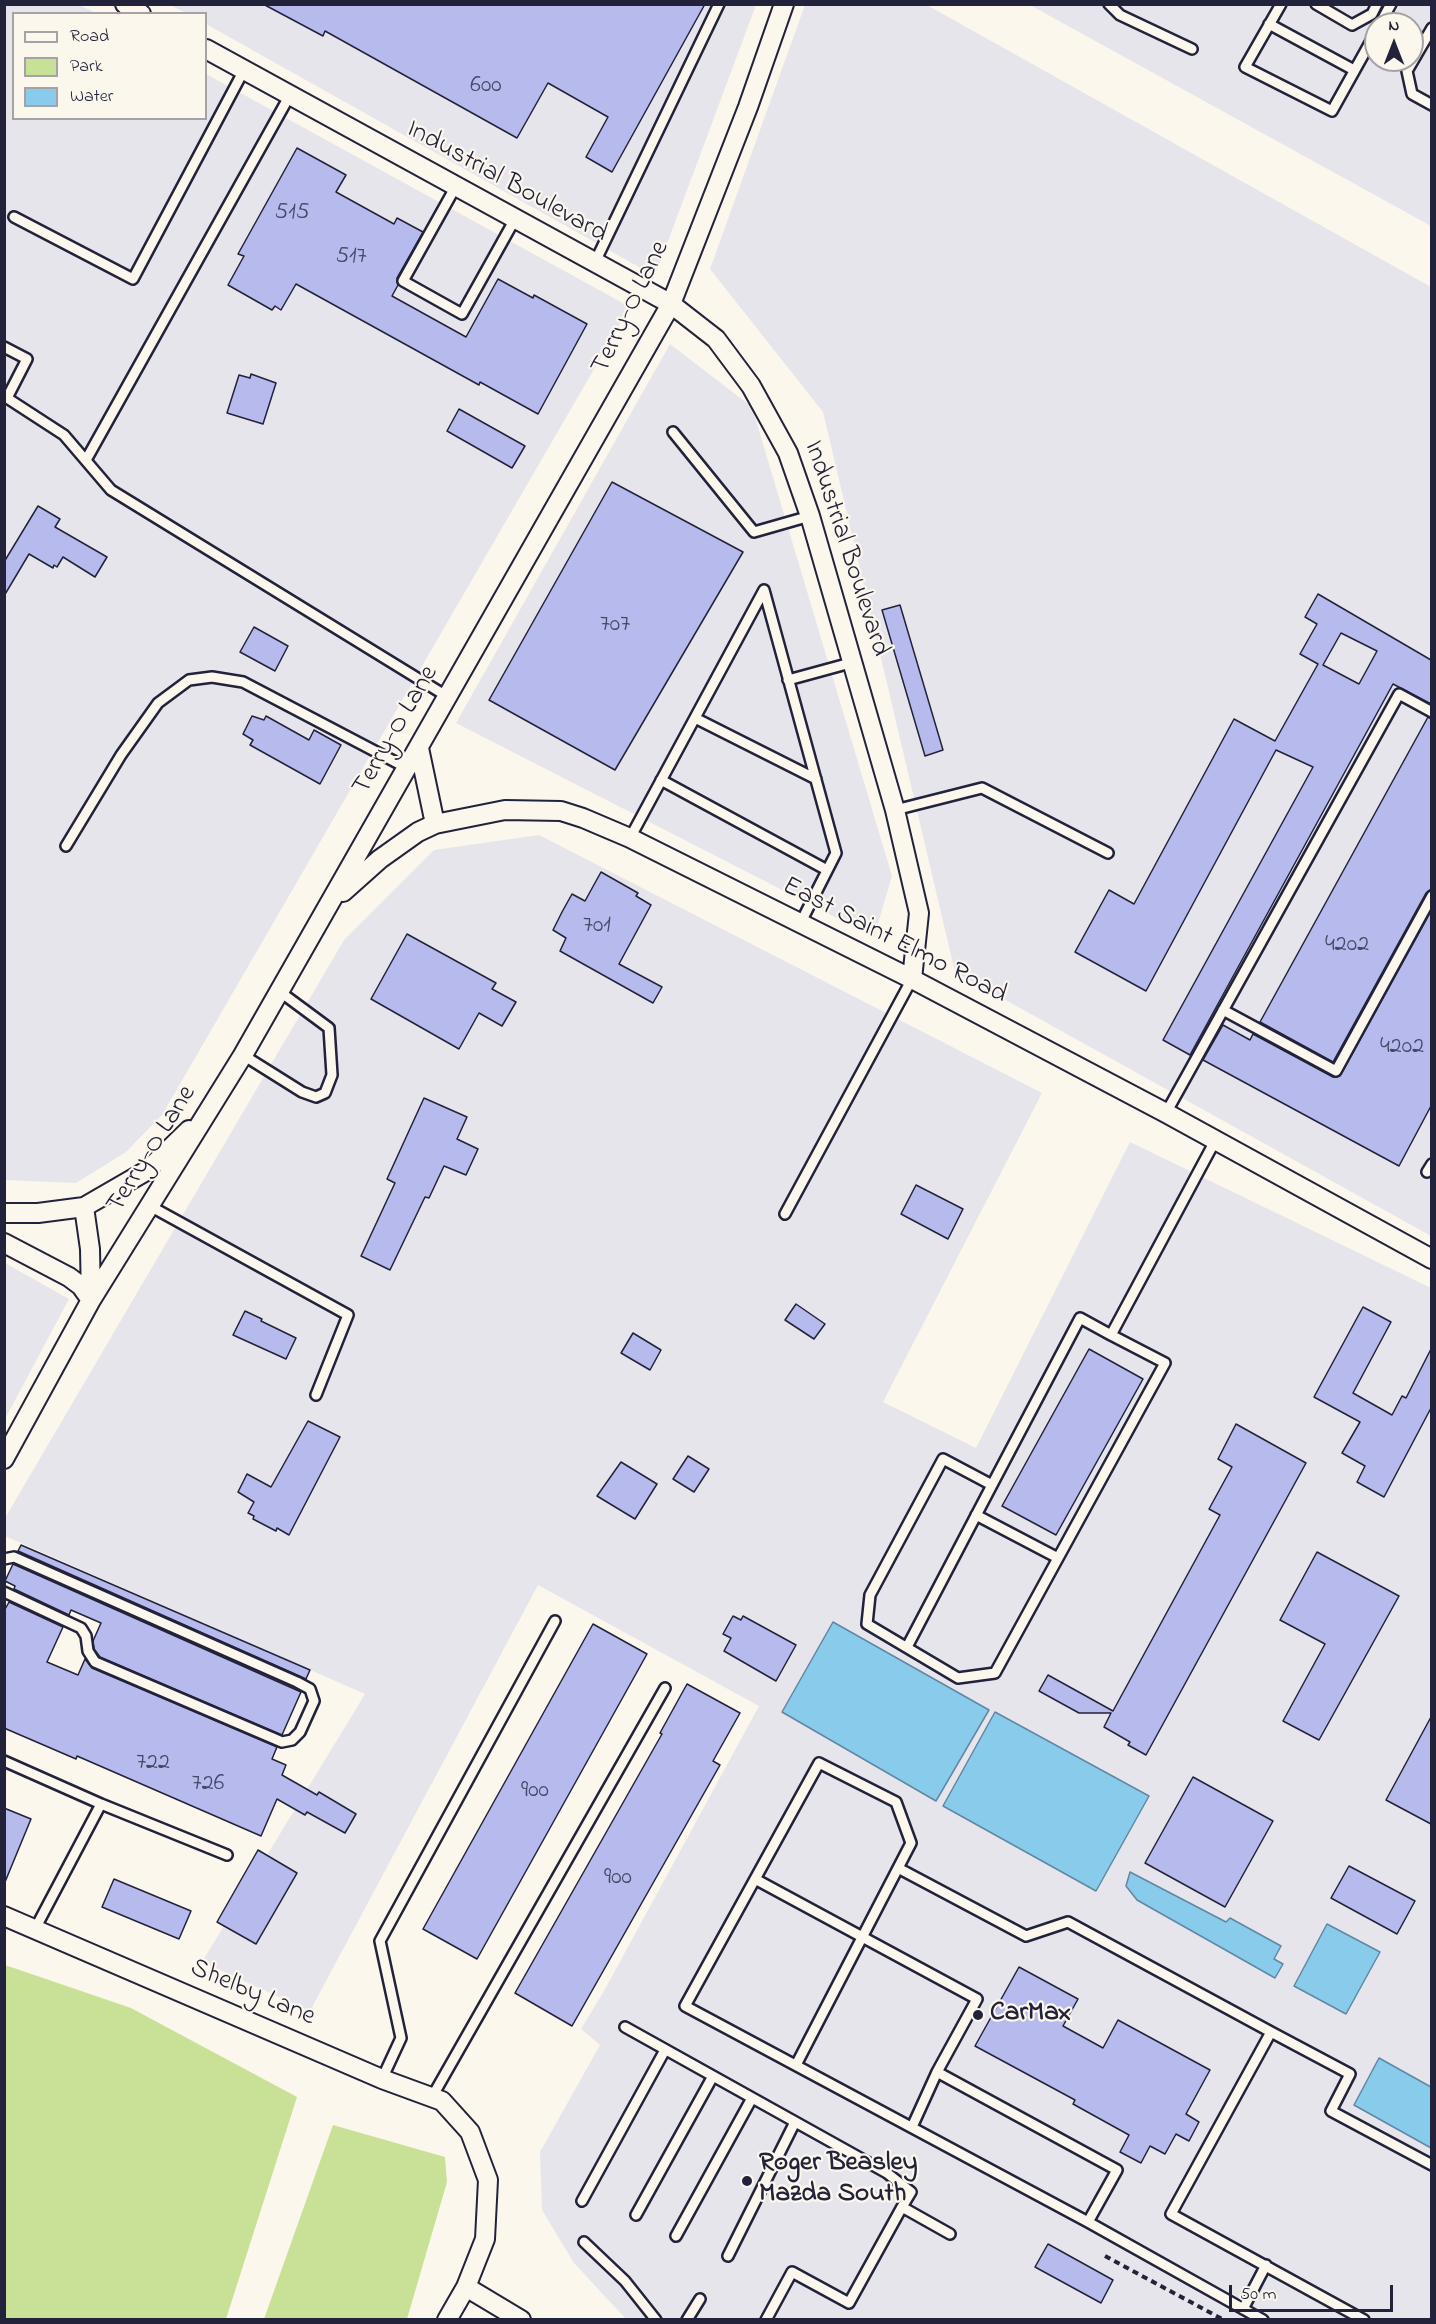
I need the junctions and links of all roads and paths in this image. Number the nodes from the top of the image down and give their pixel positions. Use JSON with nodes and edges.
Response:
{"nodes":[{"id":1,"x":125,"y":4,"type":"edge"},
{"id":2,"x":720,"y":4,"type":"edge"},
{"id":3,"x":784,"y":4,"type":"edge"},
{"id":4,"x":1109,"y":4,"type":"edge"},
{"id":5,"x":1281,"y":4,"type":"edge"},
{"id":6,"x":1316,"y":4,"type":"edge"},
{"id":7,"x":1377,"y":4,"type":"edge"},
{"id":8,"x":138,"y":12,"type":"edge"},
{"id":9,"x":1269,"y":24,"type":"junction"},
{"id":10,"x":1431,"y":28,"type":"edge"},
{"id":11,"x":1192,"y":49,"type":"dead end"},
{"id":12,"x":207,"y":50,"type":"edge"},
{"id":13,"x":1364,"y":53,"type":"edge"},
{"id":14,"x":243,"y":70,"type":"junction"},
{"id":15,"x":1354,"y":70,"type":"junction"},
{"id":16,"x":290,"y":95,"type":"junction"},
{"id":17,"x":1431,"y":105,"type":"edge"},
{"id":18,"x":456,"y":186,"type":"junction"},
{"id":19,"x":14,"y":217,"type":"dead end"},
{"id":20,"x":515,"y":219,"type":"junction"},
{"id":21,"x":595,"y":262,"type":"junction"},
{"id":22,"x":671,"y":304,"type":"junction"},
{"id":23,"x":4,"y":347,"type":"edge"},
{"id":24,"x":673,"y":432,"type":"dead end"},
{"id":25,"x":86,"y":460,"type":"junction"},
{"id":26,"x":810,"y":516,"type":"junction"},
{"id":27,"x":854,"y":662,"type":"junction"},
{"id":28,"x":788,"y":680,"type":"junction"},
{"id":29,"x":448,"y":697,"type":"junction"},
{"id":30,"x":1431,"y":712,"type":"edge"},
{"id":31,"x":695,"y":718,"type":"junction"},
{"id":32,"x":419,"y":748,"type":"junction"},
{"id":33,"x":407,"y":768,"type":"junction"},
{"id":34,"x":816,"y":779,"type":"junction"},
{"id":35,"x":661,"y":780,"type":"junction"},
{"id":36,"x":895,"y":810,"type":"junction"},
{"id":37,"x":435,"y":824,"type":"junction"},
{"id":38,"x":630,"y":838,"type":"junction"},
{"id":39,"x":66,"y":846,"type":"dead end"},
{"id":40,"x":1108,"y":853,"type":"dead end"},
{"id":41,"x":827,"y":870,"type":"junction"},
{"id":42,"x":1431,"y":896,"type":"edge"},
{"id":43,"x":326,"y":909,"type":"junction"},
{"id":44,"x":800,"y":924,"type":"junction"},
{"id":45,"x":912,"y":979,"type":"junction"},
{"id":46,"x":279,"y":992,"type":"junction"},
{"id":47,"x":1223,"y":1010,"type":"junction"},
{"id":48,"x":243,"y":1055,"type":"junction"},
{"id":49,"x":209,"y":1111,"type":"junction"},
{"id":50,"x":1166,"y":1113,"type":"junction"},
{"id":51,"x":1215,"y":1141,"type":"junction"},
{"id":52,"x":150,"y":1206,"type":"junction"},
{"id":53,"x":84,"y":1207,"type":"junction"},
{"id":54,"x":4,"y":1213,"type":"edge"},
{"id":55,"x":786,"y":1214,"type":"dead end"},
{"id":56,"x":4,"y":1243,"type":"edge"},
{"id":57,"x":1431,"y":1259,"type":"edge"},
{"id":58,"x":91,"y":1300,"type":"junction"},
{"id":59,"x":1111,"y":1335,"type":"junction"},
{"id":60,"x":316,"y":1395,"type":"dead end"},
{"id":61,"x":4,"y":1459,"type":"edge"},
{"id":62,"x":992,"y":1485,"type":"junction"},
{"id":63,"x":976,"y":1515,"type":"junction"},
{"id":64,"x":1058,"y":1558,"type":"junction"},
{"id":65,"x":4,"y":1559,"type":"edge"},
{"id":66,"x":4,"y":1593,"type":"edge"},
{"id":67,"x":555,"y":1621,"type":"dead end"},
{"id":68,"x":907,"y":1647,"type":"junction"},
{"id":69,"x":665,"y":1688,"type":"dead end"},
{"id":70,"x":4,"y":1761,"type":"edge"},
{"id":71,"x":101,"y":1804,"type":"junction"},
{"id":72,"x":227,"y":1855,"type":"dead end"},
{"id":73,"x":898,"y":1868,"type":"junction"},
{"id":74,"x":755,"y":1879,"type":"junction"},
{"id":75,"x":4,"y":1916,"type":"edge"},
{"id":76,"x":35,"y":1929,"type":"junction"},
{"id":77,"x":863,"y":1937,"type":"junction"},
{"id":78,"x":625,"y":2027,"type":"dead end"},
{"id":79,"x":1271,"y":2032,"type":"junction"},
{"id":80,"x":665,"y":2050,"type":"junction"},
{"id":81,"x":796,"y":2065,"type":"junction"},
{"id":82,"x":937,"y":2072,"type":"junction"},
{"id":83,"x":713,"y":2076,"type":"junction"},
{"id":84,"x":382,"y":2079,"type":"junction"},
{"id":85,"x":432,"y":2097,"type":"junction"},
{"id":86,"x":752,"y":2098,"type":"junction"},
{"id":87,"x":795,"y":2122,"type":"junction"},
{"id":88,"x":912,"y":2127,"type":"junction"},
{"id":89,"x":1431,"y":2165,"type":"edge"},
{"id":90,"x":582,"y":2201,"type":"dead end"},
{"id":91,"x":902,"y":2207,"type":"junction"},
{"id":92,"x":636,"y":2215,"type":"dead end"},
{"id":93,"x":1088,"y":2222,"type":"junction"},
{"id":94,"x":950,"y":2234,"type":"dead end"},
{"id":95,"x":676,"y":2236,"type":"dead end"},
{"id":96,"x":584,"y":2242,"type":"dead end"},
{"id":97,"x":728,"y":2256,"type":"dead end"},
{"id":98,"x":1105,"y":2256,"type":"dead end"},
{"id":99,"x":1266,"y":2265,"type":"junction"},
{"id":100,"x":466,"y":2287,"type":"junction"},
{"id":101,"x":700,"y":2299,"type":"dead end"},
{"id":102,"x":1243,"y":2308,"type":"junction"},
{"id":103,"x":447,"y":2319,"type":"edge"},
{"id":104,"x":521,"y":2319,"type":"edge"},
{"id":105,"x":656,"y":2319,"type":"edge"},
{"id":106,"x":687,"y":2319,"type":"edge"},
{"id":107,"x":766,"y":2319,"type":"edge"},
{"id":108,"x":1224,"y":2319,"type":"edge"},
{"id":109,"x":1263,"y":2319,"type":"edge"},
{"id":110,"x":1364,"y":2319,"type":"edge"}],
"edges":[{"from":1,"to":8,"type":"street"},
{"from":2,"to":21,"type":"lane"},
{"from":3,"to":22,"type":"street","name":"Terry-O Lane"},
{"from":4,"to":11,"type":"lane"},
{"from":5,"to":9,"type":"lane"},
{"from":6,"to":7,"type":"lane"},
{"from":9,"to":15,"type":"lane"},
{"from":9,"to":15,"type":"lane"},
{"from":10,"to":17,"type":"lane"},
{"from":12,"to":14,"type":"street","name":"Industrial Boulevard"},
{"from":13,"to":15,"type":"lane"},
{"from":14,"to":16,"type":"street","name":"Industrial Boulevard"},
{"from":14,"to":19,"type":"lane"},
{"from":16,"to":18,"type":"street","name":"Industrial Boulevard"},
{"from":16,"to":25,"type":"lane"},
{"from":18,"to":20,"type":"street","name":"Industrial Boulevard"},
{"from":18,"to":20,"type":"lane"},
{"from":20,"to":21,"type":"street","name":"Industrial Boulevard"},
{"from":21,"to":22,"type":"street","name":"Industrial Boulevard"},
{"from":22,"to":26,"type":"street","name":"Industrial Boulevard"},
{"from":22,"to":29,"type":"street","name":"Terry-O Lane"},
{"from":23,"to":25,"type":"lane"},
{"from":24,"to":26,"type":"lane"},
{"from":25,"to":29,"type":"lane"},
{"from":26,"to":27,"type":"street","name":"Industrial Boulevard"},
{"from":27,"to":28,"type":"lane"},
{"from":27,"to":36,"type":"street","name":"Industrial Boulevard"},
{"from":28,"to":31,"type":"lane"},
{"from":28,"to":34,"type":"lane"},
{"from":29,"to":32,"type":"street","name":"Terry-O Lane"},
{"from":30,"to":47,"type":"lane"},
{"from":31,"to":34,"type":"lane"},
{"from":31,"to":35,"type":"lane"},
{"from":32,"to":33,"type":"street","name":"Terry-O Lane"},
{"from":32,"to":37,"type":"street"},
{"from":33,"to":39,"type":"lane"},
{"from":33,"to":43,"type":"street","name":"Terry-O Lane"},
{"from":34,"to":41,"type":"lane"},
{"from":35,"to":38,"type":"lane"},
{"from":35,"to":41,"type":"lane"},
{"from":36,"to":40,"type":"lane"},
{"from":36,"to":45,"type":"street","name":"Industrial Boulevard"},
{"from":37,"to":38,"type":"street","name":"East Saint Elmo Road"},
{"from":37,"to":43,"type":"street","name":"East Saint Elmo Road"},
{"from":38,"to":44,"type":"street","name":"East Saint Elmo Road"},
{"from":41,"to":44,"type":"lane"},
{"from":42,"to":47,"type":"lane"},
{"from":43,"to":46,"type":"street","name":"Terry-O Lane"},
{"from":44,"to":45,"type":"street","name":"East Saint Elmo Road"},
{"from":45,"to":50,"type":"street","name":"East Saint Elmo Road"},
{"from":45,"to":55,"type":"lane"},
{"from":46,"to":48,"type":"street","name":"Terry-O Lane"},
{"from":46,"to":48,"type":"lane"},
{"from":47,"to":50,"type":"lane"},
{"from":48,"to":49,"type":"street","name":"Terry-O Lane"},
{"from":49,"to":52,"type":"street","name":"Terry-O Lane"},
{"from":49,"to":53,"type":"street"},
{"from":50,"to":51,"type":"street","name":"East Saint Elmo Road"},
{"from":51,"to":57,"type":"street","name":"East Saint Elmo Road"},
{"from":51,"to":59,"type":"lane"},
{"from":52,"to":58,"type":"street","name":"Terry-O Lane"},
{"from":52,"to":60,"type":"lane"},
{"from":53,"to":54,"type":"street"},
{"from":53,"to":58,"type":"street"},
{"from":56,"to":58,"type":"street"},
{"from":58,"to":61,"type":"street","name":"Terry-O Lane"},
{"from":59,"to":62,"type":"lane"},
{"from":59,"to":64,"type":"lane"},
{"from":62,"to":63,"type":"lane"},
{"from":62,"to":68,"type":"lane"},
{"from":63,"to":64,"type":"lane"},
{"from":63,"to":68,"type":"lane"},
{"from":64,"to":68,"type":"lane"},
{"from":65,"to":66,"type":"lane"},
{"from":67,"to":84,"type":"lane"},
{"from":69,"to":85,"type":"lane"},
{"from":70,"to":71,"type":"lane"},
{"from":71,"to":72,"type":"lane"},
{"from":71,"to":76,"type":"lane"},
{"from":73,"to":74,"type":"lane"},
{"from":73,"to":77,"type":"lane"},
{"from":73,"to":79,"type":"lane"},
{"from":74,"to":77,"type":"lane"},
{"from":74,"to":81,"type":"lane"},
{"from":75,"to":76,"type":"street","name":"Shelby Lane"},
{"from":76,"to":84,"type":"street","name":"Shelby Lane"},
{"from":77,"to":81,"type":"lane"},
{"from":77,"to":82,"type":"lane"},
{"from":78,"to":80,"type":"lane"},
{"from":79,"to":89,"type":"lane"},
{"from":79,"to":99,"type":"lane"},
{"from":80,"to":83,"type":"lane"},
{"from":80,"to":90,"type":"lane"},
{"from":81,"to":88,"type":"lane"},
{"from":82,"to":88,"type":"lane"},
{"from":82,"to":93,"type":"lane"},
{"from":83,"to":86,"type":"lane"},
{"from":83,"to":92,"type":"lane"},
{"from":84,"to":85,"type":"street","name":"Shelby Lane"},
{"from":85,"to":100,"type":"street","name":"Shelby Lane"},
{"from":86,"to":87,"type":"lane"},
{"from":86,"to":95,"type":"lane"},
{"from":87,"to":91,"type":"lane"},
{"from":87,"to":97,"type":"lane"},
{"from":88,"to":93,"type":"lane"},
{"from":91,"to":94,"type":"lane"},
{"from":91,"to":107,"type":"lane"},
{"from":93,"to":102,"type":"lane"},
{"from":96,"to":105,"type":"lane"},
{"from":98,"to":108,"type":"path"},
{"from":99,"to":102,"type":"lane"},
{"from":99,"to":110,"type":"lane"},
{"from":100,"to":103,"type":"street"},
{"from":100,"to":104,"type":"street"},
{"from":101,"to":106,"type":"lane"},
{"from":102,"to":109,"type":"lane"}]}
